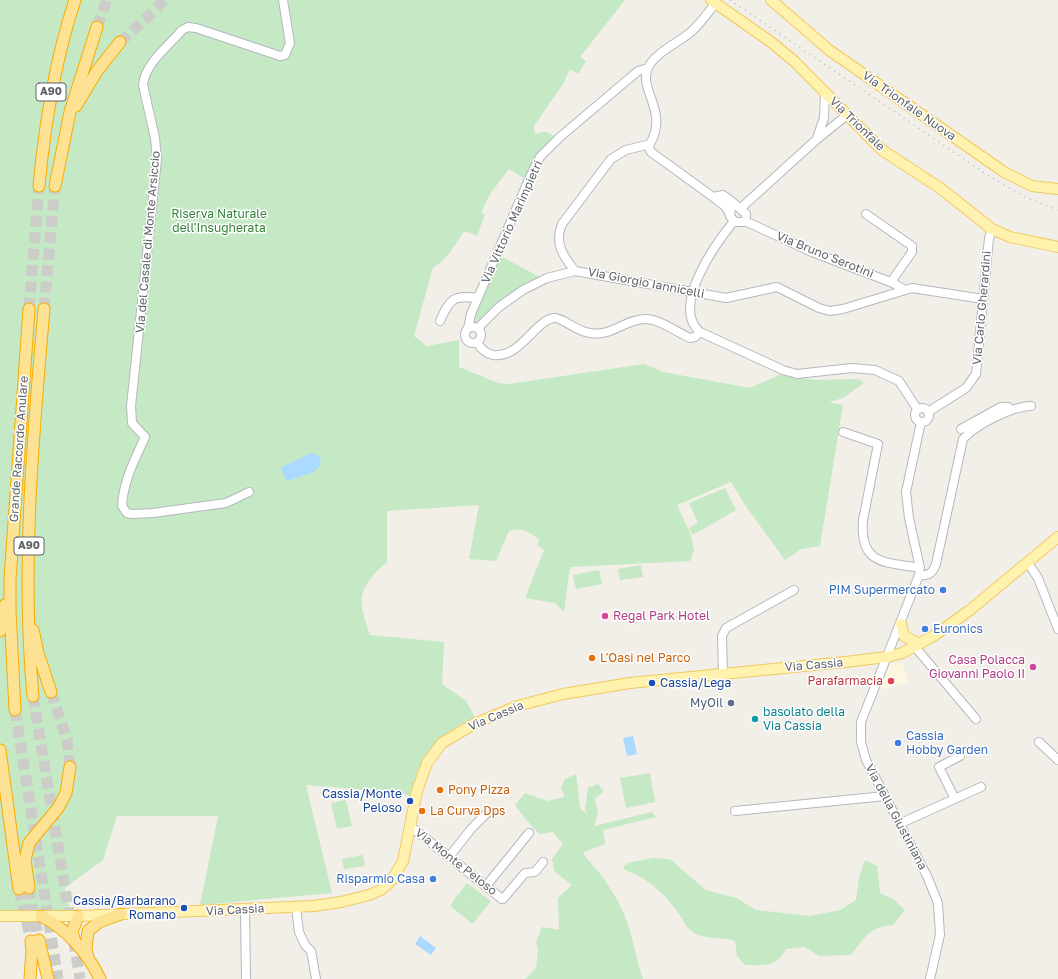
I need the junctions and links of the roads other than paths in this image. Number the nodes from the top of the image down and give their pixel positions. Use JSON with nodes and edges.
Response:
{"nodes":[{"id":1,"x":75,"y":0,"type":"edge"},
{"id":2,"x":283,"y":0,"type":"edge"},
{"id":3,"x":771,"y":0,"type":"edge"},
{"id":4,"x":714,"y":1,"type":"edge"},
{"id":5,"x":97,"y":27,"type":"tunnel mouth"},
{"id":6,"x":120,"y":42,"type":"tunnel mouth"},
{"id":7,"x":648,"y":68,"type":"junction"},
{"id":8,"x":825,"y":92,"type":"junction"},
{"id":9,"x":847,"y":115,"type":"junction"},
{"id":10,"x":67,"y":124,"type":"junction"},
{"id":11,"x":816,"y":140,"type":"junction"},
{"id":12,"x":650,"y":144,"type":"junction"},
{"id":13,"x":39,"y":186,"type":"tunnel mouth"},
{"id":14,"x":55,"y":186,"type":"tunnel mouth"},
{"id":15,"x":1058,"y":189,"type":"edge"},
{"id":16,"x":713,"y":197,"type":"junction"},
{"id":17,"x":738,"y":206,"type":"junction"},
{"id":18,"x":729,"y":212,"type":"junction"},
{"id":19,"x":866,"y":214,"type":"dead end"},
{"id":20,"x":734,"y":221,"type":"junction"},
{"id":21,"x":745,"y":221,"type":"junction"},
{"id":22,"x":992,"y":229,"type":"junction"},
{"id":23,"x":1058,"y":247,"type":"edge"},
{"id":24,"x":576,"y":271,"type":"junction"},
{"id":25,"x":891,"y":282,"type":"junction"},
{"id":26,"x":905,"y":290,"type":"junction"},
{"id":27,"x":694,"y":293,"type":"junction"},
{"id":28,"x":478,"y":298,"type":"junction"},
{"id":29,"x":983,"y":299,"type":"junction"},
{"id":30,"x":28,"y":309,"type":"tunnel mouth"},
{"id":31,"x":44,"y":309,"type":"tunnel mouth"},
{"id":32,"x":440,"y":321,"type":"dead end"},
{"id":33,"x":468,"y":328,"type":"junction"},
{"id":34,"x":478,"y":328,"type":"junction"},
{"id":35,"x":700,"y":332,"type":"junction"},
{"id":36,"x":477,"y":342,"type":"junction"},
{"id":37,"x":1031,"y":406,"type":"dead end"},
{"id":38,"x":918,"y":410,"type":"junction"},
{"id":39,"x":1011,"y":410,"type":"junction"},
{"id":40,"x":928,"y":412,"type":"junction"},
{"id":41,"x":921,"y":422,"type":"junction"},
{"id":42,"x":961,"y":429,"type":"dead end"},
{"id":43,"x":843,"y":432,"type":"dead end"},
{"id":44,"x":249,"y":492,"type":"dead end"},
{"id":45,"x":1058,"y":537,"type":"edge"},
{"id":46,"x":1028,"y":563,"type":"junction"},
{"id":47,"x":920,"y":571,"type":"junction"},
{"id":48,"x":10,"y":579,"type":"junction"},
{"id":49,"x":794,"y":590,"type":"dead end"},
{"id":50,"x":28,"y":608,"type":"junction"},
{"id":51,"x":901,"y":624,"type":"junction"},
{"id":52,"x":1058,"y":629,"type":"edge"},
{"id":53,"x":0,"y":631,"type":"edge"},
{"id":54,"x":918,"y":645,"type":"junction"},
{"id":55,"x":887,"y":657,"type":"junction"},
{"id":56,"x":723,"y":673,"type":"junction"},
{"id":57,"x":51,"y":692,"type":"tunnel mouth"},
{"id":58,"x":33,"y":696,"type":"tunnel mouth"},
{"id":59,"x":15,"y":710,"type":"tunnel mouth"},
{"id":60,"x":976,"y":719,"type":"dead end"},
{"id":61,"x":1039,"y":742,"type":"dead end"},
{"id":62,"x":0,"y":750,"type":"edge"},
{"id":63,"x":960,"y":756,"type":"dead end"},
{"id":64,"x":1058,"y":760,"type":"edge"},
{"id":65,"x":70,"y":767,"type":"tunnel mouth"},
{"id":66,"x":981,"y":787,"type":"dead end"},
{"id":67,"x":885,"y":796,"type":"junction"},
{"id":68,"x":955,"y":799,"type":"junction"},
{"id":69,"x":734,"y":811,"type":"dead end"},
{"id":70,"x":491,"y":812,"type":"dead end"},
{"id":71,"x":900,"y":824,"type":"junction"},
{"id":72,"x":410,"y":826,"type":"junction"},
{"id":73,"x":529,"y":833,"type":"dead end"},
{"id":74,"x":449,"y":857,"type":"junction"},
{"id":75,"x":543,"y":862,"type":"dead end"},
{"id":76,"x":486,"y":886,"type":"junction"},
{"id":77,"x":296,"y":907,"type":"junction"},
{"id":78,"x":245,"y":909,"type":"junction"},
{"id":79,"x":121,"y":914,"type":"junction"},
{"id":80,"x":0,"y":916,"type":"edge"},
{"id":81,"x":41,"y":916,"type":"junction"},
{"id":82,"x":78,"y":916,"type":"junction"},
{"id":83,"x":88,"y":931,"type":"junction"},
{"id":84,"x":75,"y":943,"type":"junction"},
{"id":85,"x":88,"y":959,"type":"junction"},
{"id":86,"x":931,"y":976,"type":"edge"},
{"id":87,"x":30,"y":979,"type":"edge"},
{"id":88,"x":48,"y":979,"type":"edge"},
{"id":89,"x":100,"y":979,"type":"edge"},
{"id":90,"x":246,"y":979,"type":"edge"},
{"id":91,"x":316,"y":979,"type":"edge"},
{"id":92,"x":922,"y":979,"type":"edge"}],
"edges":[{"from":1,"to":13,"type":"highway","number":"A90"},
{"from":2,"to":44,"type":"street","name":"Via del Casale di Monte Arsiccio"},
{"from":3,"to":15,"type":"main road","name":"Via Trionfale Nuova"},
{"from":4,"to":7,"type":"street"},
{"from":4,"to":8,"type":"main road","name":"Via Trionfale"},
{"from":5,"to":10,"type":"highway","number":"A90"},
{"from":6,"to":10,"type":"highway"},
{"from":7,"to":12,"type":"street"},
{"from":7,"to":28,"type":"street","name":"Via Vittorio Marimpietri"},
{"from":8,"to":9,"type":"main road","name":"Via Trionfale"},
{"from":8,"to":11,"type":"street"},
{"from":9,"to":11,"type":"street"},
{"from":9,"to":22,"type":"main road","name":"Via Trionfale"},
{"from":10,"to":14,"type":"highway","number":"A90"},
{"from":11,"to":17,"type":"street"},
{"from":12,"to":16,"type":"street"},
{"from":12,"to":24,"type":"street","name":"Via Giorgio Iannicelli"},
{"from":16,"to":17,"type":"street"},
{"from":16,"to":18,"type":"street"},
{"from":17,"to":18,"type":"street"},
{"from":17,"to":21,"type":"street"},
{"from":18,"to":20,"type":"street"},
{"from":19,"to":25,"type":"street"},
{"from":20,"to":21,"type":"street"},
{"from":20,"to":27,"type":"street"},
{"from":21,"to":25,"type":"street","name":"Via Bruno Serotini"},
{"from":22,"to":23,"type":"main road","name":"Via Trionfale"},
{"from":22,"to":29,"type":"street","name":"Via Carlo Gherardini"},
{"from":24,"to":27,"type":"street","name":"Via Giorgio Iannicelli"},
{"from":24,"to":34,"type":"street"},
{"from":25,"to":26,"type":"street","name":"Via Bruno Serotini"},
{"from":26,"to":27,"type":"street","name":"Via Giorgio Iannicelli"},
{"from":26,"to":29,"type":"street","name":"Via Giorgio Iannicelli"},
{"from":27,"to":35,"type":"street"},
{"from":28,"to":32,"type":"street"},
{"from":28,"to":33,"type":"street","name":"Via Vittorio Marimpietri"},
{"from":29,"to":40,"type":"street","name":"Via Carlo Gherardini"},
{"from":30,"to":48,"type":"highway","name":"Grande Raccordo Anulare","number":"A90"},
{"from":31,"to":50,"type":"highway","name":"Grande Raccordo Anulare","number":"A90"},
{"from":33,"to":34,"type":"street"},
{"from":33,"to":36,"type":"street"},
{"from":34,"to":36,"type":"street"},
{"from":35,"to":36,"type":"street"},
{"from":35,"to":38,"type":"street"},
{"from":37,"to":39,"type":"street"},
{"from":38,"to":40,"type":"street"},
{"from":38,"to":41,"type":"street"},
{"from":39,"to":42,"type":"street"},
{"from":39,"to":47,"type":"street"},
{"from":40,"to":41,"type":"street"},
{"from":41,"to":47,"type":"street"},
{"from":43,"to":47,"type":"street"},
{"from":45,"to":46,"type":"main road","name":"Via Cassia"},
{"from":46,"to":52,"type":"street"},
{"from":46,"to":54,"type":"main road","name":"Via Cassia"},
{"from":47,"to":51,"type":"street"},
{"from":48,"to":53,"type":"highway"},
{"from":48,"to":59,"type":"highway","name":"Grande Raccordo Anulare","number":"A90"},
{"from":49,"to":56,"type":"street"},
{"from":50,"to":57,"type":"highway"},
{"from":50,"to":58,"type":"highway","name":"Grande Raccordo Anulare","number":"A90"},
{"from":51,"to":54,"type":"main road"},
{"from":51,"to":55,"type":"street"},
{"from":54,"to":55,"type":"main road","name":"Via Cassia"},
{"from":54,"to":60,"type":"street"},
{"from":55,"to":56,"type":"main road","name":"Via Cassia"},
{"from":55,"to":67,"type":"street","name":"Via della Giustiniana"},
{"from":56,"to":72,"type":"main road","name":"Via Cassia"},
{"from":61,"to":64,"type":"street"},
{"from":62,"to":65,"type":"highway"},
{"from":63,"to":68,"type":"street"},
{"from":66,"to":68,"type":"street"},
{"from":67,"to":69,"type":"street"},
{"from":67,"to":71,"type":"street","name":"Via della Giustiniana"},
{"from":68,"to":71,"type":"street"},
{"from":70,"to":74,"type":"street"},
{"from":71,"to":86,"type":"street","name":"Via della Giustiniana"},
{"from":72,"to":74,"type":"street","name":"Via Monte Peloso"},
{"from":72,"to":77,"type":"main road","name":"Via Cassia"},
{"from":73,"to":76,"type":"street"},
{"from":74,"to":76,"type":"street","name":"Via Monte Peloso"},
{"from":75,"to":76,"type":"street","name":"Via Monte Peloso"},
{"from":77,"to":78,"type":"main road","name":"Via Cassia"},
{"from":77,"to":91,"type":"street"},
{"from":78,"to":79,"type":"main road","name":"Via Cassia"},
{"from":78,"to":90,"type":"street"},
{"from":79,"to":82,"type":"main road","name":"Via Cassia"},
{"from":79,"to":83,"type":"highway"},
{"from":80,"to":81,"type":"main road","name":"Via Cassia"},
{"from":81,"to":82,"type":"main road","name":"Via Cassia"},
{"from":81,"to":84,"type":"highway"},
{"from":82,"to":83,"type":"highway"},
{"from":82,"to":84,"type":"highway"},
{"from":83,"to":85,"type":"highway"},
{"from":84,"to":85,"type":"highway"},
{"from":85,"to":89,"type":"highway"},
{"from":86,"to":92,"type":"street"},
{"from":87,"to":88,"type":"highway"}]}
